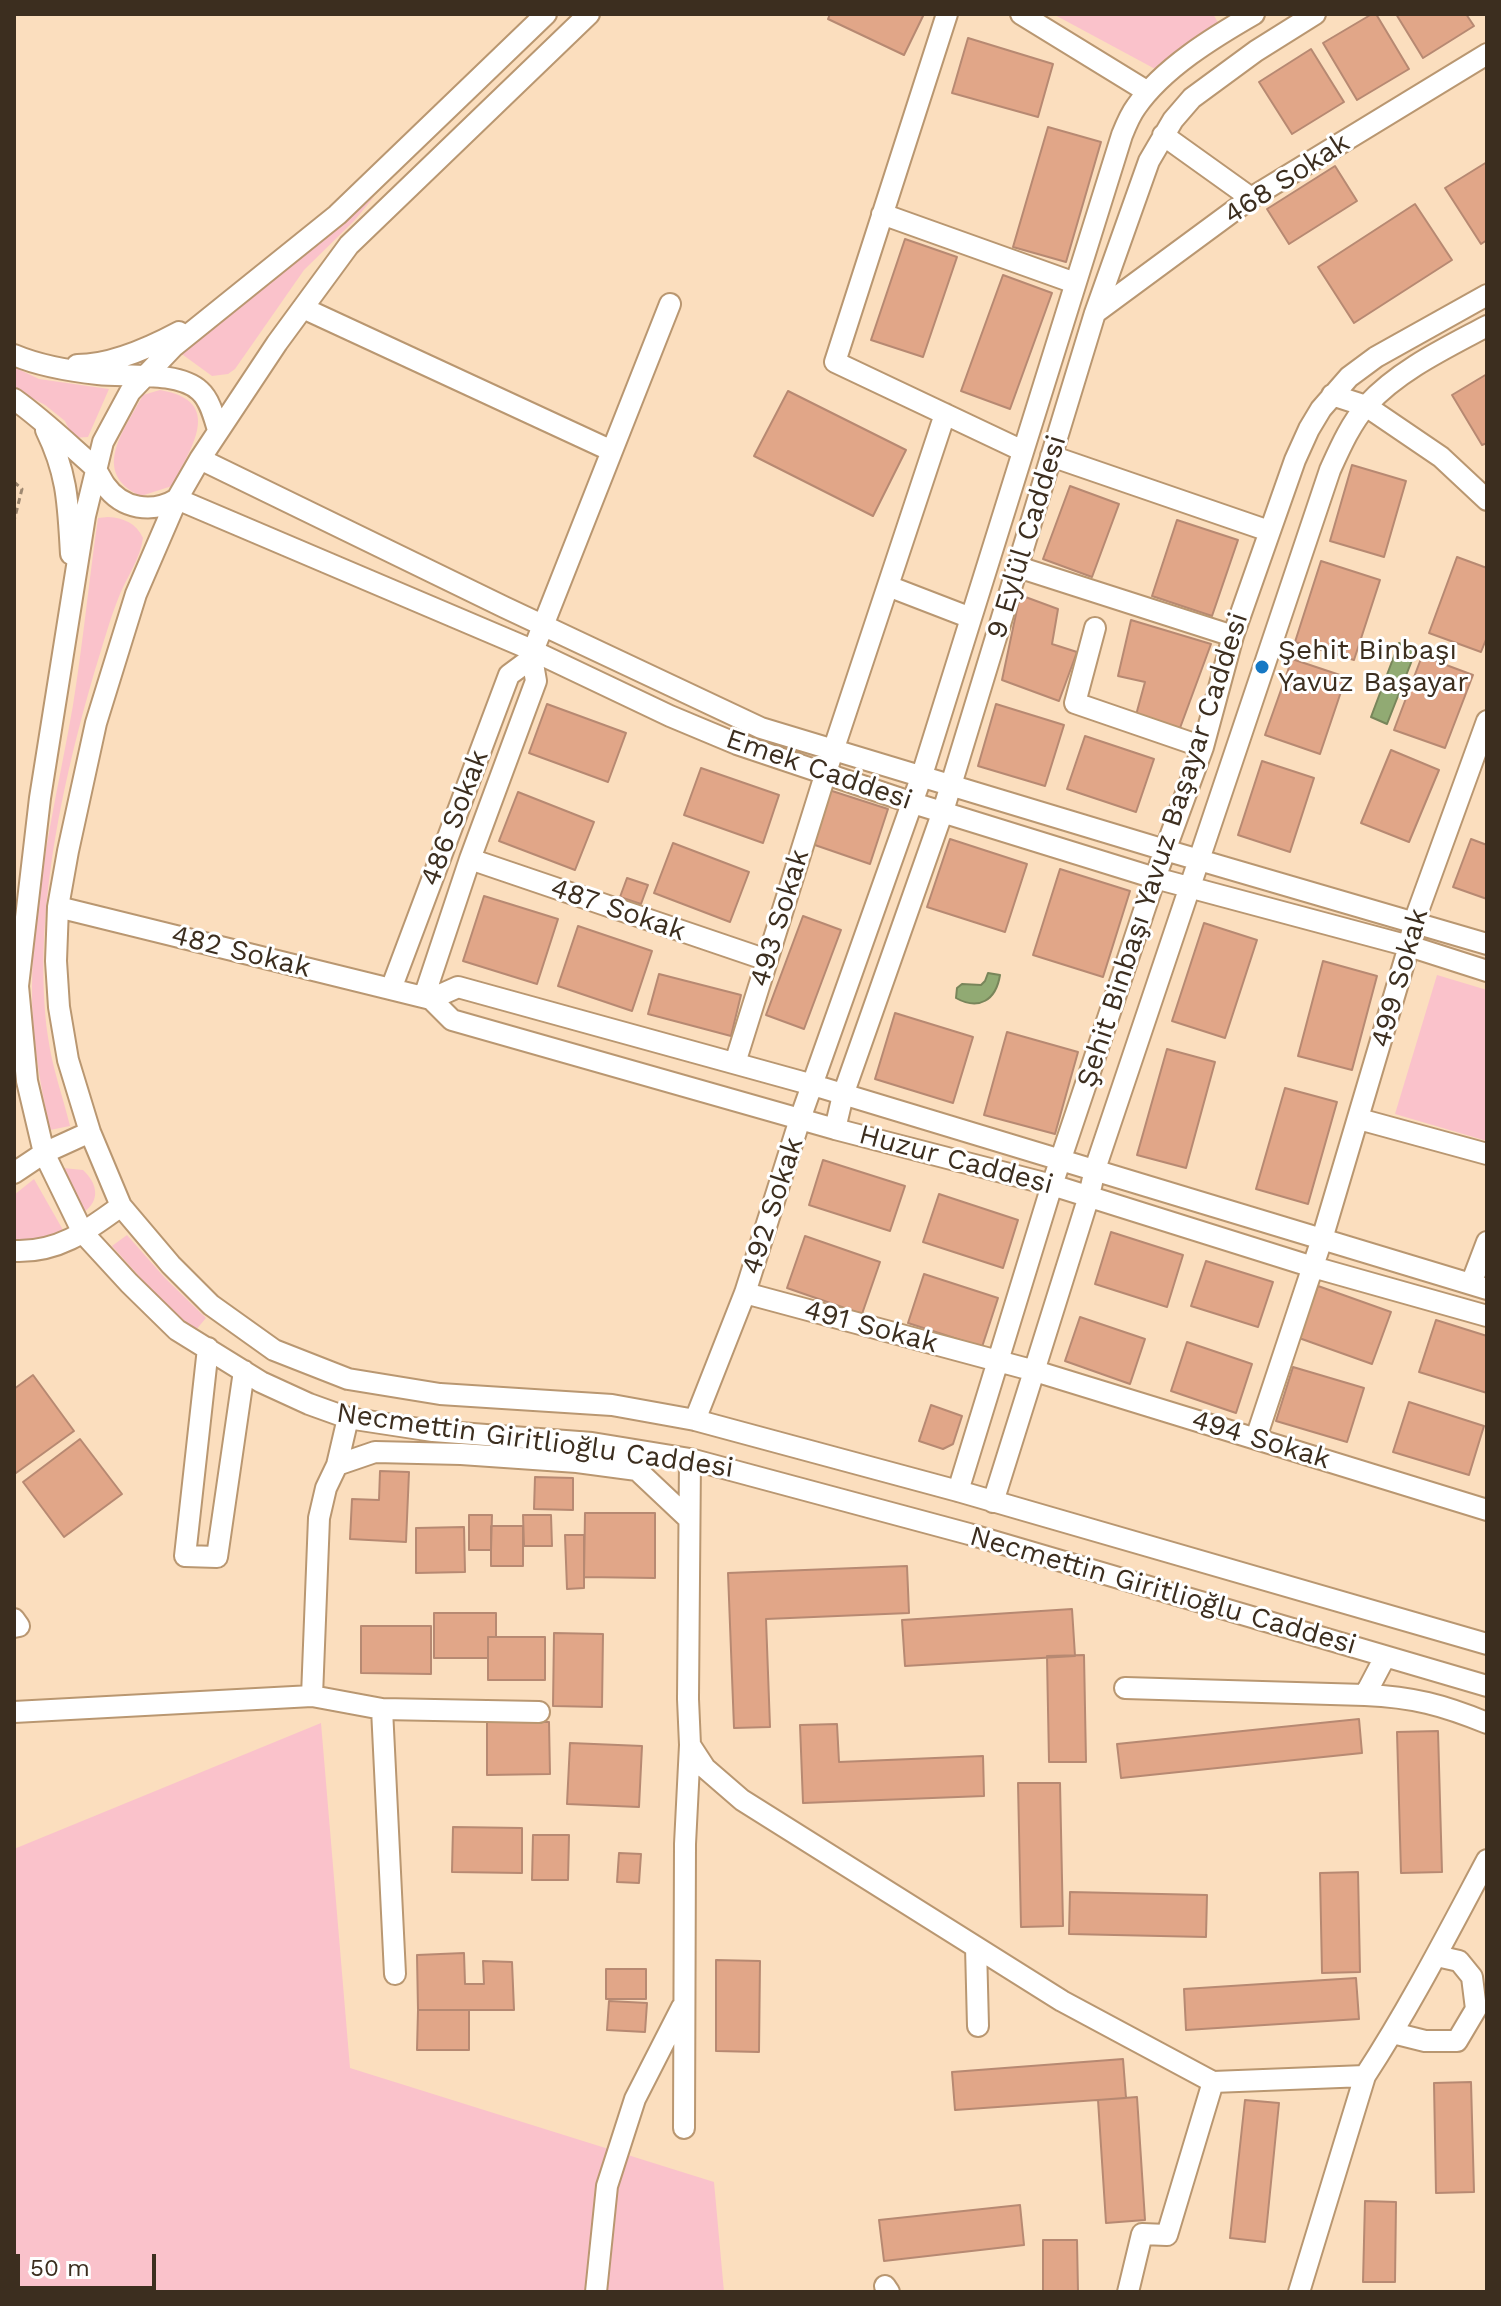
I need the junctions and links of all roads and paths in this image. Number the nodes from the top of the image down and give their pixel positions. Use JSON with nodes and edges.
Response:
{"nodes":[{"id":1,"x":546,"y":14,"type":"edge"},
{"id":2,"x":589,"y":14,"type":"edge"},
{"id":3,"x":947,"y":14,"type":"edge"},
{"id":4,"x":1021,"y":14,"type":"edge"},
{"id":5,"x":1315,"y":14,"type":"edge"},
{"id":6,"x":1245,"y":16,"type":"edge"},
{"id":7,"x":1487,"y":54,"type":"edge"},
{"id":8,"x":1148,"y":92,"type":"junction"},
{"id":9,"x":1163,"y":135,"type":"junction"},
{"id":10,"x":1251,"y":198,"type":"junction"},
{"id":11,"x":882,"y":214,"type":"junction"},
{"id":12,"x":1075,"y":283,"type":"junction"},
{"id":13,"x":1487,"y":295,"type":"edge"},
{"id":14,"x":670,"y":304,"type":"dead end"},
{"id":15,"x":303,"y":308,"type":"junction"},
{"id":16,"x":214,"y":313,"type":"junction"},
{"id":17,"x":1095,"y":313,"type":"junction"},
{"id":18,"x":1487,"y":326,"type":"edge"},
{"id":19,"x":24,"y":359,"type":"edge"},
{"id":20,"x":144,"y":377,"type":"junction"},
{"id":21,"x":1332,"y":395,"type":"junction"},
{"id":22,"x":14,"y":399,"type":"edge"},
{"id":23,"x":1366,"y":406,"type":"junction"},
{"id":24,"x":945,"y":414,"type":"junction"},
{"id":25,"x":41,"y":419,"type":"junction"},
{"id":26,"x":218,"y":430,"type":"junction"},
{"id":27,"x":612,"y":451,"type":"junction"},
{"id":28,"x":1023,"y":451,"type":"junction"},
{"id":29,"x":1051,"y":456,"type":"junction"},
{"id":30,"x":200,"y":459,"type":"junction"},
{"id":31,"x":95,"y":468,"type":"junction"},
{"id":32,"x":14,"y":482,"type":"edge"},
{"id":33,"x":177,"y":499,"type":"junction"},
{"id":34,"x":1487,"y":500,"type":"edge"},
{"id":35,"x":14,"y":521,"type":"edge"},
{"id":36,"x":1269,"y":531,"type":"junction"},
{"id":37,"x":1018,"y":567,"type":"junction"},
{"id":38,"x":888,"y":586,"type":"junction"},
{"id":39,"x":70,"y":615,"type":"junction"},
{"id":40,"x":971,"y":618,"type":"junction"},
{"id":41,"x":543,"y":626,"type":"junction"},
{"id":42,"x":1095,"y":628,"type":"dead end"},
{"id":43,"x":1233,"y":636,"type":"junction"},
{"id":44,"x":533,"y":654,"type":"junction"},
{"id":45,"x":1487,"y":721,"type":"edge"},
{"id":46,"x":1203,"y":747,"type":"junction"},
{"id":47,"x":833,"y":750,"type":"junction"},
{"id":48,"x":826,"y":772,"type":"junction"},
{"id":49,"x":922,"y":775,"type":"junction"},
{"id":50,"x":952,"y":785,"type":"junction"},
{"id":51,"x":913,"y":803,"type":"junction"},
{"id":52,"x":943,"y":811,"type":"junction"},
{"id":53,"x":1165,"y":850,"type":"junction"},
{"id":54,"x":470,"y":859,"type":"junction"},
{"id":55,"x":1197,"y":859,"type":"junction"},
{"id":56,"x":1155,"y":878,"type":"junction"},
{"id":57,"x":1189,"y":887,"type":"junction"},
{"id":58,"x":58,"y":907,"type":"junction"},
{"id":59,"x":1414,"y":922,"type":"junction"},
{"id":60,"x":1487,"y":944,"type":"edge"},
{"id":61,"x":1409,"y":946,"type":"junction"},
{"id":62,"x":767,"y":960,"type":"junction"},
{"id":63,"x":1487,"y":971,"type":"edge"},
{"id":64,"x":18,"y":986,"type":"junction"},
{"id":65,"x":391,"y":989,"type":"junction"},
{"id":66,"x":427,"y":998,"type":"junction"},
{"id":67,"x":14,"y":1017,"type":"edge"},
{"id":68,"x":735,"y":1063,"type":"junction"},
{"id":69,"x":813,"y":1085,"type":"junction"},
{"id":70,"x":843,"y":1095,"type":"junction"},
{"id":71,"x":800,"y":1119,"type":"junction"},
{"id":72,"x":1359,"y":1119,"type":"junction"},
{"id":73,"x":835,"y":1129,"type":"junction"},
{"id":74,"x":90,"y":1132,"type":"junction"},
{"id":75,"x":44,"y":1153,"type":"junction"},
{"id":76,"x":1487,"y":1154,"type":"edge"},
{"id":77,"x":1062,"y":1160,"type":"junction"},
{"id":78,"x":1095,"y":1169,"type":"junction"},
{"id":79,"x":14,"y":1173,"type":"edge"},
{"id":80,"x":1052,"y":1185,"type":"junction"},
{"id":81,"x":1089,"y":1196,"type":"junction"},
{"id":82,"x":121,"y":1206,"type":"junction"},
{"id":83,"x":83,"y":1233,"type":"junction"},
{"id":84,"x":1322,"y":1239,"type":"junction"},
{"id":85,"x":1487,"y":1242,"type":"edge"},
{"id":86,"x":14,"y":1251,"type":"edge"},
{"id":87,"x":1313,"y":1267,"type":"junction"},
{"id":88,"x":1479,"y":1286,"type":"edge"},
{"id":89,"x":745,"y":1293,"type":"junction"},
{"id":90,"x":1487,"y":1316,"type":"edge"},
{"id":91,"x":208,"y":1348,"type":"junction"},
{"id":92,"x":997,"y":1362,"type":"junction"},
{"id":93,"x":244,"y":1371,"type":"junction"},
{"id":94,"x":1035,"y":1371,"type":"junction"},
{"id":95,"x":348,"y":1418,"type":"junction"},
{"id":96,"x":695,"y":1420,"type":"junction"},
{"id":97,"x":1256,"y":1438,"type":"junction"},
{"id":98,"x":690,"y":1459,"type":"junction"},
{"id":99,"x":337,"y":1465,"type":"junction"},
{"id":100,"x":958,"y":1491,"type":"junction"},
{"id":101,"x":993,"y":1502,"type":"junction"},
{"id":102,"x":1487,"y":1510,"type":"edge"},
{"id":103,"x":689,"y":1519,"type":"junction"},
{"id":104,"x":14,"y":1619,"type":"edge"},
{"id":105,"x":14,"y":1627,"type":"edge"},
{"id":106,"x":1487,"y":1644,"type":"edge"},
{"id":107,"x":1385,"y":1657,"type":"junction"},
{"id":108,"x":1487,"y":1686,"type":"edge"},
{"id":109,"x":1125,"y":1688,"type":"dead end"},
{"id":110,"x":1365,"y":1695,"type":"junction"},
{"id":111,"x":312,"y":1696,"type":"junction"},
{"id":112,"x":382,"y":1709,"type":"junction"},
{"id":113,"x":14,"y":1712,"type":"edge"},
{"id":114,"x":539,"y":1712,"type":"dead end"},
{"id":115,"x":1487,"y":1723,"type":"edge"},
{"id":116,"x":690,"y":1745,"type":"junction"},
{"id":117,"x":1487,"y":1860,"type":"edge"},
{"id":118,"x":976,"y":1947,"type":"junction"},
{"id":119,"x":1437,"y":1956,"type":"junction"},
{"id":120,"x":395,"y":1974,"type":"dead end"},
{"id":121,"x":684,"y":2003,"type":"junction"},
{"id":122,"x":978,"y":2026,"type":"dead end"},
{"id":123,"x":1393,"y":2033,"type":"junction"},
{"id":124,"x":1365,"y":2076,"type":"junction"},
{"id":125,"x":1213,"y":2082,"type":"junction"},
{"id":126,"x":684,"y":2128,"type":"dead end"},
{"id":127,"x":596,"y":2292,"type":"edge"},
{"id":128,"x":1128,"y":2292,"type":"edge"},
{"id":129,"x":1299,"y":2292,"type":"edge"}],
"edges":[{"from":1,"to":16,"type":"street","name":"Necmettin Giritlioğlu Caddesi"},
{"from":2,"to":15,"type":"street","name":"Necmettin Giritlioğlu Caddesi"},
{"from":3,"to":11,"type":"street"},
{"from":4,"to":8,"type":"street"},
{"from":5,"to":9,"type":"street","name":"9 Eylül Caddesi"},
{"from":6,"to":8,"type":"street","name":"9 Eylül Caddesi"},
{"from":7,"to":10,"type":"street","name":"468 Sokak"},
{"from":8,"to":12,"type":"street","name":"9 Eylül Caddesi"},
{"from":9,"to":10,"type":"street"},
{"from":9,"to":17,"type":"street","name":"9 Eylül Caddesi"},
{"from":10,"to":17,"type":"street","name":"468 Sokak"},
{"from":11,"to":12,"type":"street"},
{"from":11,"to":24,"type":"street"},
{"from":12,"to":28,"type":"street","name":"9 Eylül Caddesi"},
{"from":13,"to":21,"type":"street","name":"Şehit Binbaşı Yavuz Başayar Caddesi"},
{"from":14,"to":27,"type":"street"},
{"from":15,"to":26,"type":"street","name":"Necmettin Giritlioğlu Caddesi"},
{"from":15,"to":27,"type":"street"},
{"from":16,"to":19,"type":"street"},
{"from":16,"to":20,"type":"street","name":"Necmettin Giritlioğlu Caddesi"},
{"from":17,"to":29,"type":"street","name":"9 Eylül Caddesi"},
{"from":18,"to":23,"type":"street","name":"Şehit Binbaşı Yavuz Başayar Caddesi"},
{"from":19,"to":20,"type":"street"},
{"from":20,"to":26,"type":"street"},
{"from":20,"to":31,"type":"street","name":"Necmettin Giritlioğlu Caddesi"},
{"from":21,"to":23,"type":"street"},
{"from":21,"to":36,"type":"street","name":"Şehit Binbaşı Yavuz Başayar Caddesi"},
{"from":22,"to":25,"type":"street"},
{"from":23,"to":34,"type":"street"},
{"from":23,"to":55,"type":"street","name":"Şehit Binbaşı Yavuz Başayar Caddesi"},
{"from":24,"to":28,"type":"street"},
{"from":24,"to":38,"type":"street","name":"493 Sokak"},
{"from":25,"to":31,"type":"street"},
{"from":25,"to":39,"type":"street"},
{"from":26,"to":30,"type":"street","name":"Necmettin Giritlioğlu Caddesi"},
{"from":27,"to":41,"type":"street"},
{"from":28,"to":40,"type":"street","name":"9 Eylül Caddesi"},
{"from":29,"to":36,"type":"street"},
{"from":29,"to":37,"type":"street","name":"9 Eylül Caddesi"},
{"from":30,"to":33,"type":"street","name":"Necmettin Giritlioğlu Caddesi"},
{"from":30,"to":41,"type":"street","name":"Emek Caddesi"},
{"from":31,"to":33,"type":"street"},
{"from":31,"to":39,"type":"street","name":"Necmettin Giritlioğlu Caddesi"},
{"from":32,"to":35,"type":"path"},
{"from":33,"to":44,"type":"street","name":"Emek Caddesi"},
{"from":33,"to":58,"type":"street","name":"Necmettin Giritlioğlu Caddesi"},
{"from":36,"to":43,"type":"street","name":"Şehit Binbaşı Yavuz Başayar Caddesi"},
{"from":37,"to":43,"type":"street"},
{"from":37,"to":50,"type":"street","name":"9 Eylül Caddesi"},
{"from":38,"to":40,"type":"street"},
{"from":38,"to":47,"type":"street","name":"493 Sokak"},
{"from":39,"to":64,"type":"street","name":"Necmettin Giritlioğlu Caddesi"},
{"from":40,"to":49,"type":"street","name":"9 Eylül Caddesi"},
{"from":41,"to":44,"type":"street"},
{"from":41,"to":47,"type":"street","name":"Emek Caddesi"},
{"from":42,"to":46,"type":"street"},
{"from":43,"to":46,"type":"street","name":"Şehit Binbaşı Yavuz Başayar Caddesi"},
{"from":44,"to":48,"type":"street","name":"Emek Caddesi"},
{"from":44,"to":54,"type":"street","name":"486 Sokak"},
{"from":44,"to":65,"type":"street","name":"486 Sokak"},
{"from":45,"to":59,"type":"street","name":"499 Sokak"},
{"from":46,"to":53,"type":"street","name":"Şehit Binbaşı Yavuz Başayar Caddesi"},
{"from":47,"to":48,"type":"street","name":"493 Sokak"},
{"from":47,"to":49,"type":"street","name":"Emek Caddesi"},
{"from":48,"to":51,"type":"street","name":"Emek Caddesi"},
{"from":48,"to":62,"type":"street","name":"493 Sokak"},
{"from":49,"to":50,"type":"street","name":"Emek Caddesi"},
{"from":49,"to":51,"type":"street","name":"9 Eylül Caddesi"},
{"from":50,"to":52,"type":"street","name":"9 Eylül Caddesi"},
{"from":50,"to":53,"type":"street","name":"Emek Caddesi"},
{"from":51,"to":52,"type":"street","name":"Emek Caddesi"},
{"from":51,"to":69,"type":"street","name":"9 Eylül Caddesi"},
{"from":52,"to":56,"type":"street","name":"Emek Caddesi"},
{"from":52,"to":70,"type":"street","name":"9 Eylül Caddesi"},
{"from":53,"to":55,"type":"street","name":"Emek Caddesi"},
{"from":53,"to":56,"type":"street","name":"Şehit Binbaşı Yavuz Başayar Caddesi"},
{"from":54,"to":62,"type":"street","name":"487 Sokak"},
{"from":54,"to":66,"type":"street","name":"486 Sokak"},
{"from":55,"to":57,"type":"street","name":"Şehit Binbaşı Yavuz Başayar Caddesi"},
{"from":55,"to":59,"type":"street","name":"Emek Caddesi"},
{"from":56,"to":57,"type":"street","name":"Emek Caddesi"},
{"from":56,"to":77,"type":"street","name":"Şehit Binbaşı Yavuz Başayar Caddesi"},
{"from":57,"to":61,"type":"street","name":"Emek Caddesi"},
{"from":57,"to":78,"type":"street","name":"Şehit Binbaşı Yavuz Başayar Caddesi"},
{"from":58,"to":65,"type":"street","name":"482 Sokak"},
{"from":58,"to":74,"type":"street","name":"Necmettin Giritlioğlu Caddesi"},
{"from":59,"to":60,"type":"street","name":"Emek Caddesi"},
{"from":59,"to":61,"type":"street","name":"499 Sokak"},
{"from":61,"to":63,"type":"street","name":"Emek Caddesi"},
{"from":61,"to":72,"type":"street","name":"499 Sokak"},
{"from":62,"to":68,"type":"street","name":"493 Sokak"},
{"from":64,"to":67,"type":"street"},
{"from":64,"to":75,"type":"street","name":"Necmettin Giritlioğlu Caddesi"},
{"from":65,"to":66,"type":"street","name":"482 Sokak"},
{"from":66,"to":68,"type":"street","name":"Huzur Caddesi"},
{"from":66,"to":71,"type":"street","name":"Huzur Caddesi"},
{"from":68,"to":69,"type":"street","name":"Huzur Caddesi"},
{"from":69,"to":70,"type":"street","name":"Huzur Caddesi"},
{"from":69,"to":71,"type":"street","name":"9 Eylül Caddesi"},
{"from":70,"to":73,"type":"street","name":"9 Eylül Caddesi"},
{"from":70,"to":77,"type":"street","name":"Huzur Caddesi"},
{"from":71,"to":73,"type":"street","name":"Huzur Caddesi"},
{"from":71,"to":89,"type":"street","name":"492 Sokak"},
{"from":72,"to":76,"type":"street"},
{"from":72,"to":84,"type":"street","name":"499 Sokak"},
{"from":73,"to":80,"type":"street","name":"Huzur Caddesi"},
{"from":74,"to":75,"type":"street"},
{"from":74,"to":82,"type":"street","name":"Necmettin Giritlioğlu Caddesi"},
{"from":75,"to":79,"type":"street"},
{"from":75,"to":83,"type":"street","name":"Necmettin Giritlioğlu Caddesi"},
{"from":77,"to":78,"type":"street","name":"Huzur Caddesi"},
{"from":77,"to":80,"type":"street","name":"Şehit Binbaşı Yavuz Başayar Caddesi"},
{"from":78,"to":81,"type":"street","name":"Şehit Binbaşı Yavuz Başayar Caddesi"},
{"from":78,"to":84,"type":"street","name":"Huzur Caddesi"},
{"from":80,"to":81,"type":"street","name":"Huzur Caddesi"},
{"from":80,"to":92,"type":"street","name":"Şehit Binbaşı Yavuz Başayar Caddesi"},
{"from":81,"to":87,"type":"street","name":"Huzur Caddesi"},
{"from":81,"to":94,"type":"street","name":"Şehit Binbaşı Yavuz Başayar Caddesi"},
{"from":82,"to":83,"type":"street"},
{"from":82,"to":96,"type":"street","name":"Necmettin Giritlioğlu Caddesi"},
{"from":83,"to":86,"type":"street"},
{"from":83,"to":91,"type":"street","name":"Necmettin Giritlioğlu Caddesi"},
{"from":84,"to":87,"type":"street","name":"499 Sokak"},
{"from":84,"to":88,"type":"street","name":"Huzur Caddesi"},
{"from":85,"to":88,"type":"street"},
{"from":87,"to":90,"type":"street","name":"Huzur Caddesi"},
{"from":87,"to":97,"type":"street","name":"499 Sokak"},
{"from":89,"to":92,"type":"street","name":"491 Sokak"},
{"from":89,"to":96,"type":"street","name":"492 Sokak"},
{"from":91,"to":93,"type":"street","name":"Necmettin Giritlioğlu Caddesi"},
{"from":91,"to":93,"type":"street"},
{"from":92,"to":94,"type":"street","name":"491 Sokak"},
{"from":92,"to":100,"type":"street","name":"Şehit Binbaşı Yavuz Başayar Caddesi"},
{"from":93,"to":95,"type":"street","name":"Necmettin Giritlioğlu Caddesi"},
{"from":94,"to":97,"type":"street","name":"494 Sokak"},
{"from":94,"to":101,"type":"street","name":"Şehit Binbaşı Yavuz Başayar Caddesi"},
{"from":95,"to":98,"type":"street","name":"Necmettin Giritlioğlu Caddesi"},
{"from":95,"to":99,"type":"street"},
{"from":96,"to":100,"type":"street","name":"Necmettin Giritlioğlu Caddesi"},
{"from":97,"to":102,"type":"street","name":"494 Sokak"},
{"from":98,"to":103,"type":"street"},
{"from":98,"to":107,"type":"street","name":"Necmettin Giritlioğlu Caddesi"},
{"from":99,"to":103,"type":"street"},
{"from":99,"to":111,"type":"street"},
{"from":100,"to":101,"type":"street","name":"Necmettin Giritlioğlu Caddesi"},
{"from":101,"to":106,"type":"street","name":"Necmettin Giritlioğlu Caddesi"},
{"from":103,"to":116,"type":"street"},
{"from":104,"to":105,"type":"street"},
{"from":107,"to":108,"type":"street","name":"Necmettin Giritlioğlu Caddesi"},
{"from":107,"to":110,"type":"street"},
{"from":109,"to":110,"type":"street"},
{"from":110,"to":115,"type":"street"},
{"from":111,"to":112,"type":"street"},
{"from":111,"to":113,"type":"street"},
{"from":112,"to":114,"type":"street"},
{"from":112,"to":120,"type":"street"},
{"from":116,"to":118,"type":"street"},
{"from":116,"to":121,"type":"street"},
{"from":117,"to":119,"type":"street"},
{"from":118,"to":122,"type":"street"},
{"from":118,"to":125,"type":"street"},
{"from":119,"to":123,"type":"street"},
{"from":119,"to":123,"type":"street"},
{"from":121,"to":126,"type":"street"},
{"from":121,"to":127,"type":"street"},
{"from":123,"to":124,"type":"street"},
{"from":124,"to":125,"type":"street"},
{"from":124,"to":129,"type":"street"},
{"from":125,"to":128,"type":"street"}]}
